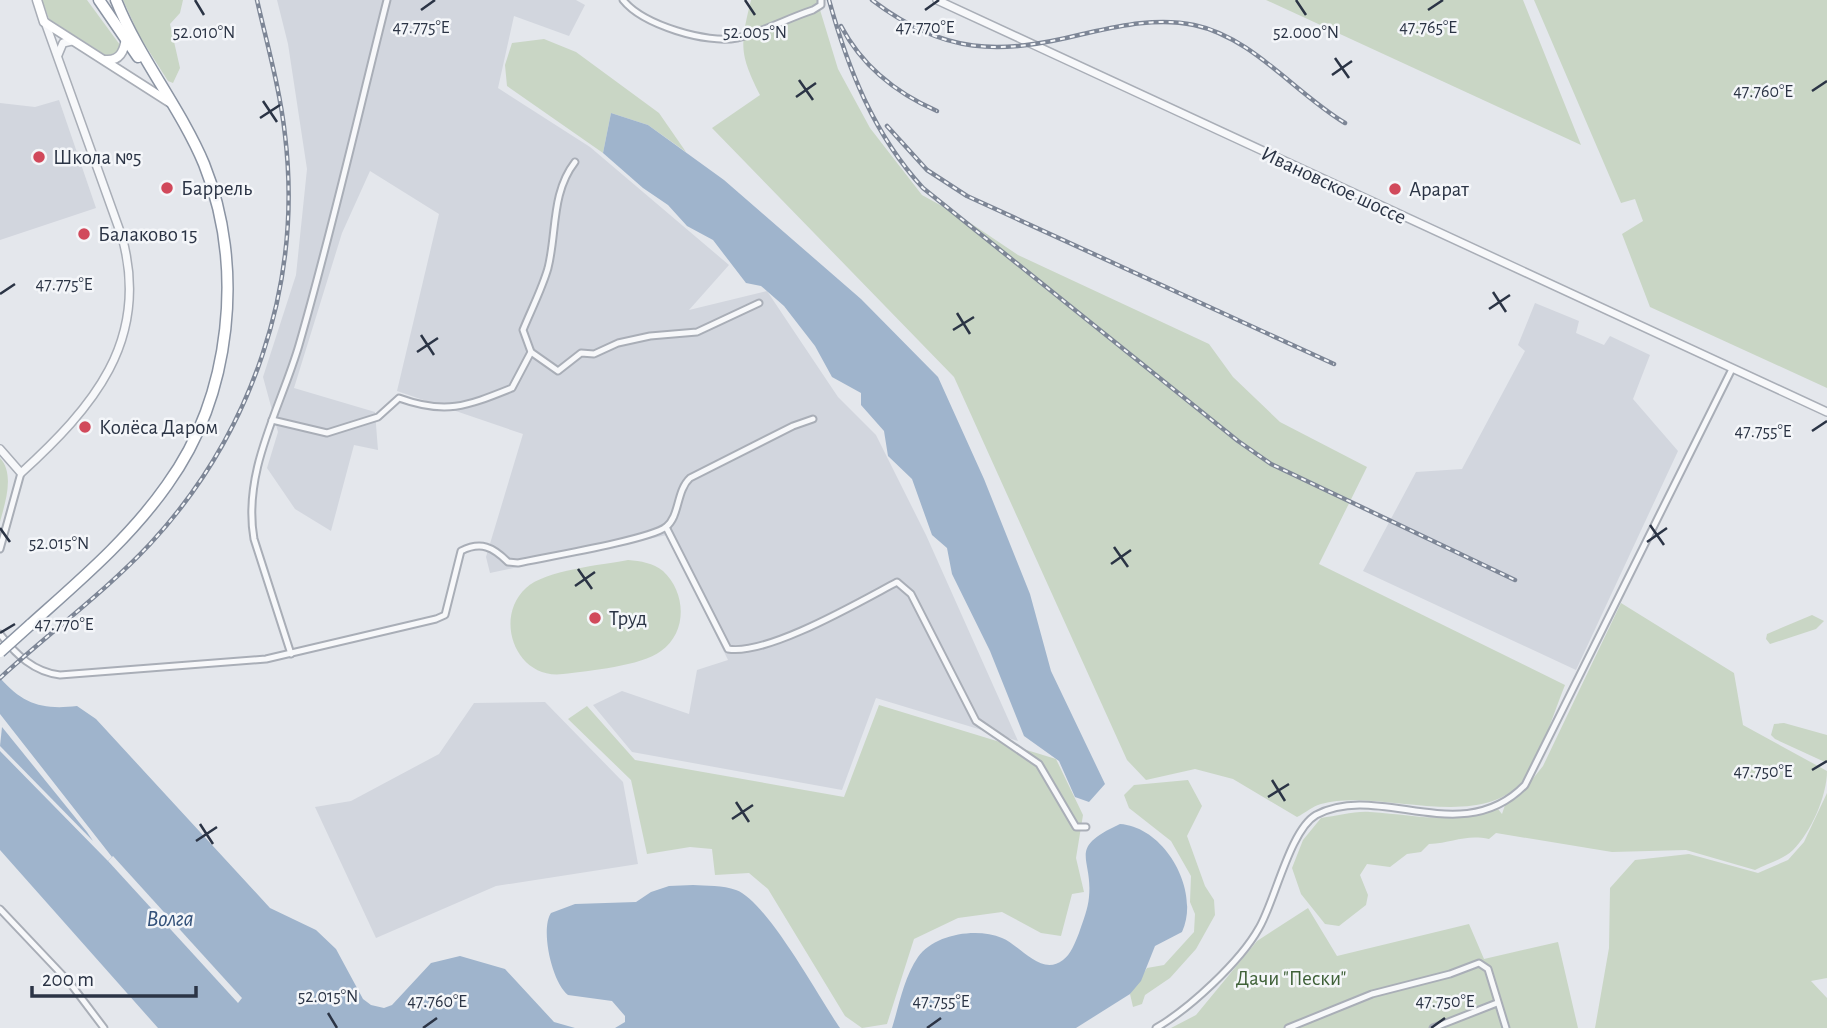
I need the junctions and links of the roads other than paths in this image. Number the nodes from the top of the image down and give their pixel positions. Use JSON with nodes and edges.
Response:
{"nodes":[{"id":1,"x":37,"y":0,"type":"edge"},
{"id":2,"x":97,"y":0,"type":"edge"},
{"id":3,"x":116,"y":0,"type":"edge"},
{"id":4,"x":387,"y":0,"type":"edge"},
{"id":5,"x":623,"y":0,"type":"edge"},
{"id":6,"x":821,"y":0,"type":"edge"},
{"id":7,"x":937,"y":0,"type":"edge"},
{"id":8,"x":44,"y":22,"type":"junction"},
{"id":9,"x":128,"y":33,"type":"junction"},
{"id":10,"x":72,"y":41,"type":"junction"},
{"id":11,"x":58,"y":55,"type":"junction"},
{"id":12,"x":104,"y":60,"type":"junction"},
{"id":13,"x":169,"y":102,"type":"junction"},
{"id":14,"x":575,"y":162,"type":"dead end"},
{"id":15,"x":759,"y":303,"type":"dead end"},
{"id":16,"x":531,"y":352,"type":"junction"},
{"id":17,"x":1732,"y":369,"type":"junction"},
{"id":18,"x":1827,"y":412,"type":"edge"},
{"id":19,"x":813,"y":419,"type":"dead end"},
{"id":20,"x":272,"y":420,"type":"junction"},
{"id":21,"x":0,"y":449,"type":"edge"},
{"id":22,"x":21,"y":473,"type":"junction"},
{"id":23,"x":666,"y":527,"type":"junction"},
{"id":24,"x":0,"y":549,"type":"edge"},
{"id":25,"x":0,"y":634,"type":"edge"},
{"id":26,"x":0,"y":652,"type":"edge"},
{"id":27,"x":291,"y":654,"type":"junction"},
{"id":28,"x":1086,"y":827,"type":"dead end"},
{"id":29,"x":0,"y":909,"type":"edge"},
{"id":30,"x":1497,"y":1003,"type":"junction"},
{"id":31,"x":104,"y":1028,"type":"edge"},
{"id":32,"x":1156,"y":1028,"type":"edge"},
{"id":33,"x":1288,"y":1028,"type":"edge"},
{"id":34,"x":1433,"y":1028,"type":"edge"},
{"id":35,"x":1506,"y":1028,"type":"edge"}],
"edges":[{"from":1,"to":8,"type":"main road"},
{"from":2,"to":9,"type":"highway"},
{"from":3,"to":9,"type":"highway"},
{"from":4,"to":20,"type":"street"},
{"from":5,"to":6,"type":"street"},
{"from":7,"to":17,"type":"street","name":"Ивановское шоссе"},
{"from":8,"to":10,"type":"main road"},
{"from":8,"to":11,"type":"street"},
{"from":9,"to":12,"type":"main road"},
{"from":9,"to":13,"type":"highway"},
{"from":10,"to":11,"type":"street"},
{"from":10,"to":12,"type":"main road"},
{"from":11,"to":22,"type":"street"},
{"from":12,"to":13,"type":"main road"},
{"from":13,"to":26,"type":"highway","bridge":true},
{"from":14,"to":16,"type":"street"},
{"from":15,"to":16,"type":"street"},
{"from":16,"to":20,"type":"street"},
{"from":17,"to":18,"type":"street","name":"Ивановское шоссе"},
{"from":17,"to":32,"type":"street"},
{"from":19,"to":23,"type":"street"},
{"from":20,"to":27,"type":"street"},
{"from":21,"to":22,"type":"street"},
{"from":22,"to":24,"type":"street"},
{"from":23,"to":27,"type":"street"},
{"from":23,"to":28,"type":"street"},
{"from":25,"to":27,"type":"street"},
{"from":29,"to":31,"type":"street"},
{"from":30,"to":33,"type":"street"},
{"from":30,"to":34,"type":"street"},
{"from":30,"to":35,"type":"street"}]}
